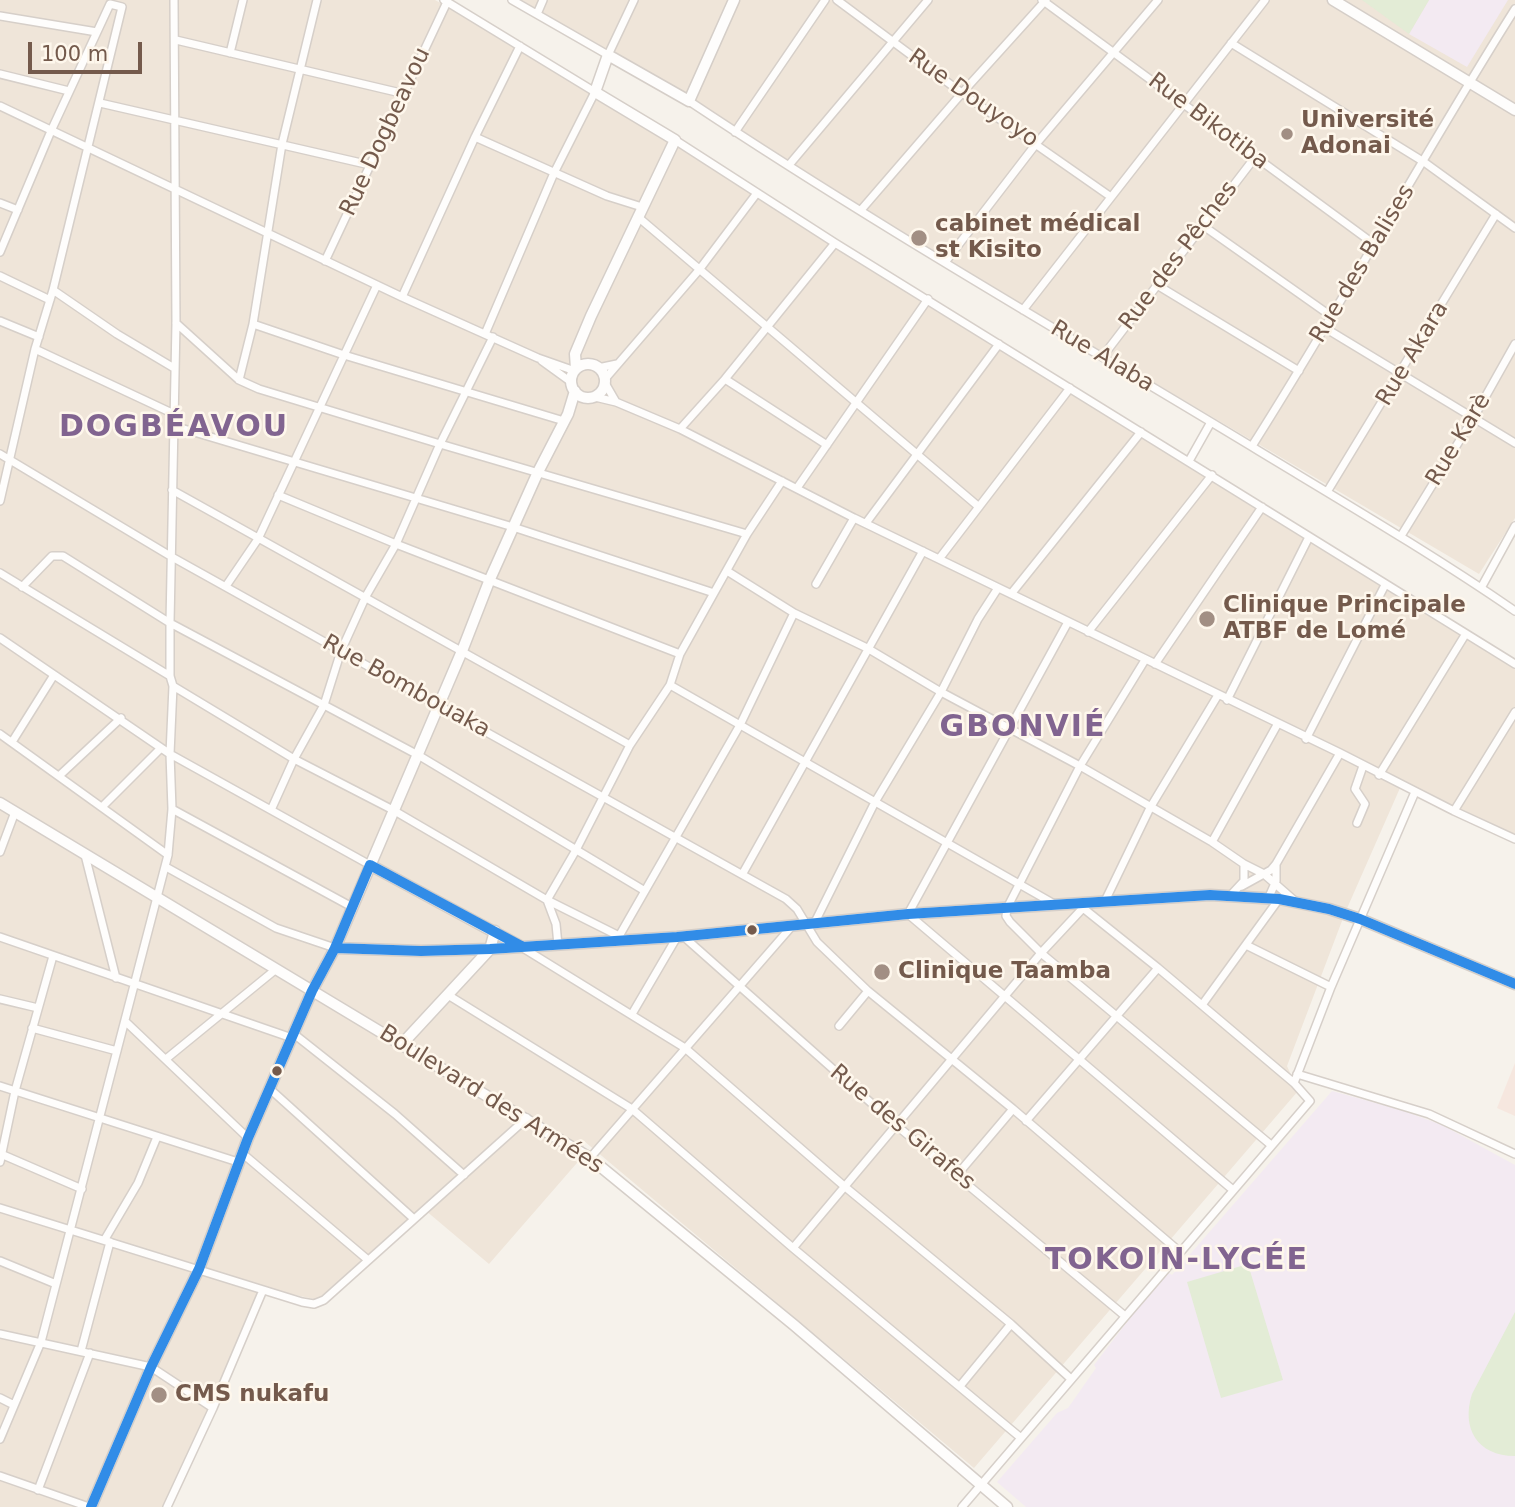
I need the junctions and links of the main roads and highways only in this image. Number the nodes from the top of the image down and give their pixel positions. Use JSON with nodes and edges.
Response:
{"nodes":[{"id":1,"x":734,"y":0,"type":"edge"},
{"id":2,"x":1333,"y":0,"type":"edge"},
{"id":3,"x":1515,"y":110,"type":"edge"},
{"id":4,"x":581,"y":339,"type":"junction"},
{"id":5,"x":596,"y":367,"type":"junction"},
{"id":6,"x":575,"y":370,"type":"junction"},
{"id":7,"x":573,"y":386,"type":"junction"},
{"id":8,"x":591,"y":397,"type":"junction"},
{"id":9,"x":566,"y":417,"type":"junction"},
{"id":10,"x":0,"y":803,"type":"edge"},
{"id":11,"x":370,"y":865,"type":"junction"},
{"id":12,"x":495,"y":931,"type":"junction"},
{"id":13,"x":523,"y":947,"type":"junction"},
{"id":14,"x":335,"y":948,"type":"junction"},
{"id":15,"x":489,"y":949,"type":"junction"},
{"id":16,"x":1515,"y":984,"type":"edge"},
{"id":17,"x":312,"y":991,"type":"junction"},
{"id":18,"x":402,"y":1044,"type":"junction"},
{"id":19,"x":90,"y":1507,"type":"edge"},
{"id":20,"x":1007,"y":1507,"type":"edge"}],
"edges":[{"from":1,"to":4,"type":"main road"},
{"from":2,"to":3,"type":"main road"},
{"from":4,"to":5,"type":"main road"},
{"from":4,"to":6,"type":"main road"},
{"from":5,"to":6,"type":"main road"},
{"from":5,"to":8,"type":"main road"},
{"from":6,"to":7,"type":"main road"},
{"from":7,"to":8,"type":"main road"},
{"from":7,"to":9,"type":"main road"},
{"from":8,"to":9,"type":"main road"},
{"from":9,"to":11,"type":"main road"},
{"from":10,"to":17,"type":"main road","name":"Boulevard des Armées"},
{"from":11,"to":12,"type":"main road"},
{"from":11,"to":14,"type":"main road"},
{"from":12,"to":13,"type":"main road"},
{"from":12,"to":15,"type":"main road"},
{"from":13,"to":15,"type":"main road"},
{"from":13,"to":16,"type":"main road"},
{"from":14,"to":15,"type":"main road"},
{"from":14,"to":17,"type":"main road"},
{"from":15,"to":18,"type":"main road"},
{"from":17,"to":18,"type":"main road","name":"Boulevard des Armées"},
{"from":17,"to":19,"type":"main road"},
{"from":18,"to":20,"type":"main road","name":"Boulevard des Armées"}]}
